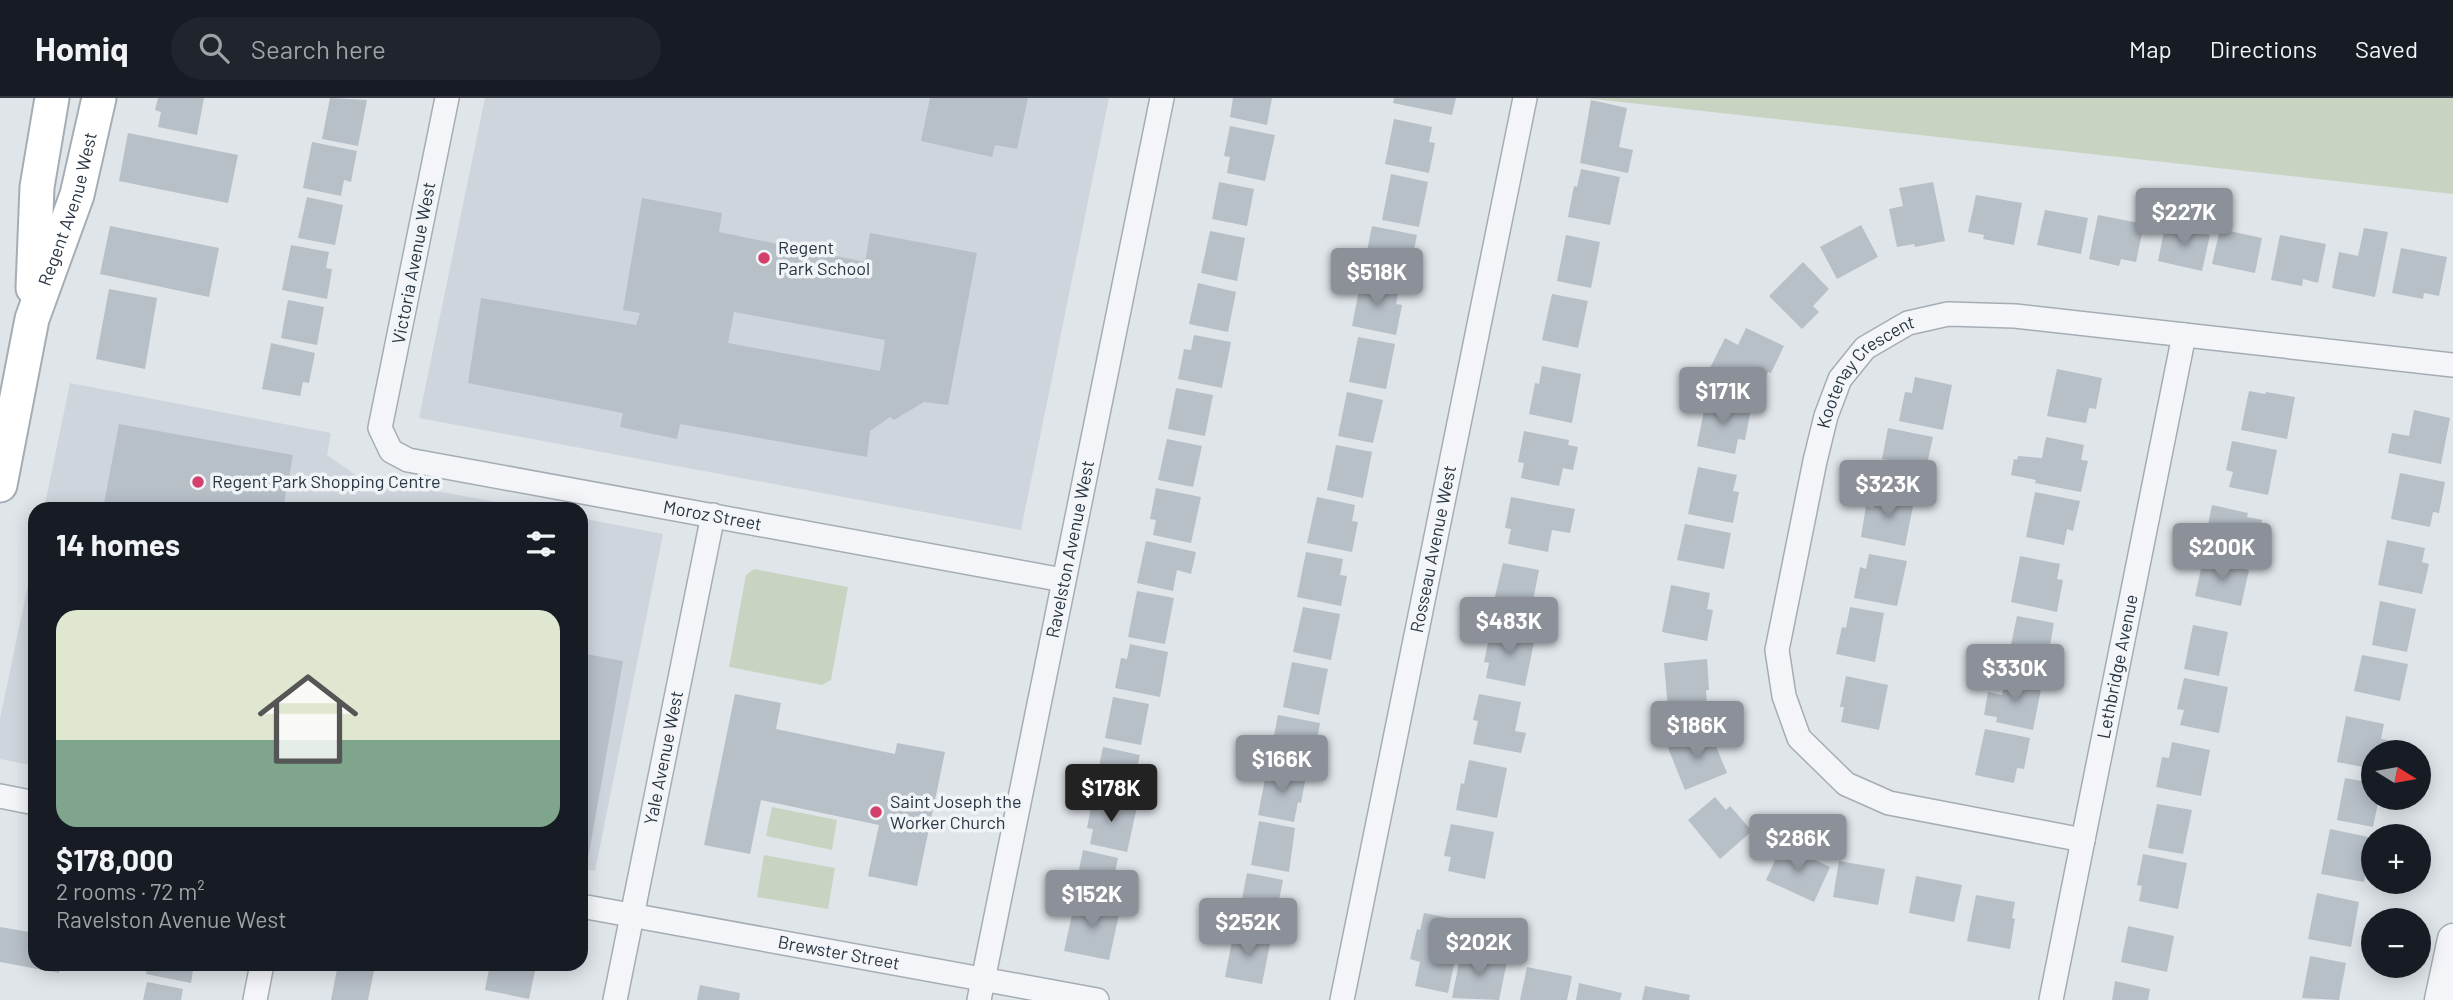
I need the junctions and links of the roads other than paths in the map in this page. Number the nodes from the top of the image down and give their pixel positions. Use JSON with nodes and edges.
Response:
{"nodes":[{"id":1,"x":52,"y":98,"type":"edge"},
{"id":2,"x":99,"y":98,"type":"edge"},
{"id":3,"x":447,"y":98,"type":"edge"},
{"id":4,"x":1161,"y":98,"type":"edge"},
{"id":5,"x":1525,"y":98,"type":"edge"},
{"id":6,"x":32,"y":319,"type":"junction"},
{"id":7,"x":2184,"y":335,"type":"junction"},
{"id":8,"x":2453,"y":365,"type":"edge"},
{"id":9,"x":10,"y":386,"type":"edge"},
{"id":10,"x":380,"y":428,"type":"joint"},
{"id":11,"x":0,"y":485,"type":"edge"},
{"id":12,"x":713,"y":515,"type":"junction"},
{"id":13,"x":1063,"y":580,"type":"junction"},
{"id":14,"x":0,"y":796,"type":"edge"},
{"id":15,"x":28,"y":802,"type":"edge"},
{"id":16,"x":2083,"y":840,"type":"junction"},
{"id":17,"x":588,"y":907,"type":"edge"},
{"id":18,"x":631,"y":916,"type":"junction"},
{"id":19,"x":2453,"y":939,"type":"edge"},
{"id":20,"x":261,"y":971,"type":"edge"},
{"id":21,"x":981,"y":990,"type":"edge"},
{"id":22,"x":255,"y":1000,"type":"edge"},
{"id":23,"x":615,"y":1000,"type":"edge"},
{"id":24,"x":1097,"y":1000,"type":"edge"},
{"id":25,"x":1342,"y":1000,"type":"edge"},
{"id":26,"x":2051,"y":1000,"type":"edge"},
{"id":27,"x":2440,"y":1000,"type":"edge"}],
"edges":[{"from":1,"to":6,"type":"main road","name":"Regent Avenue West"},
{"from":2,"to":6,"type":"main road","name":"Regent Avenue West"},
{"from":3,"to":10,"type":"street","name":"Victoria Avenue West"},
{"from":4,"to":13,"type":"street","name":"Ravelston Avenue West"},
{"from":5,"to":25,"type":"street","name":"Rosseau Avenue West"},
{"from":6,"to":9,"type":"main road","name":"Regent Avenue West"},
{"from":7,"to":8,"type":"street","name":"Kootenay Crescent"},
{"from":7,"to":16,"type":"street","name":"Lethbridge Avenue"},
{"from":7,"to":16,"type":"street","name":"Kootenay Crescent"},
{"from":9,"to":11,"type":"main road","name":"Regent Avenue West"},
{"from":10,"to":12,"type":"street","name":"Moroz Street"},
{"from":12,"to":13,"type":"street","name":"Moroz Street"},
{"from":12,"to":18,"type":"street","name":"Yale Avenue West"},
{"from":13,"to":21,"type":"street","name":"Ravelston Avenue West"},
{"from":14,"to":15,"type":"street"},
{"from":16,"to":26,"type":"street","name":"Lethbridge Avenue"},
{"from":17,"to":18,"type":"street","name":"Brewster Street"},
{"from":18,"to":21,"type":"street","name":"Brewster Street"},
{"from":18,"to":23,"type":"street","name":"Yale Avenue West"},
{"from":19,"to":27,"type":"street"},
{"from":20,"to":22,"type":"street"},
{"from":21,"to":24,"type":"street","name":"Brewster Street"}]}
